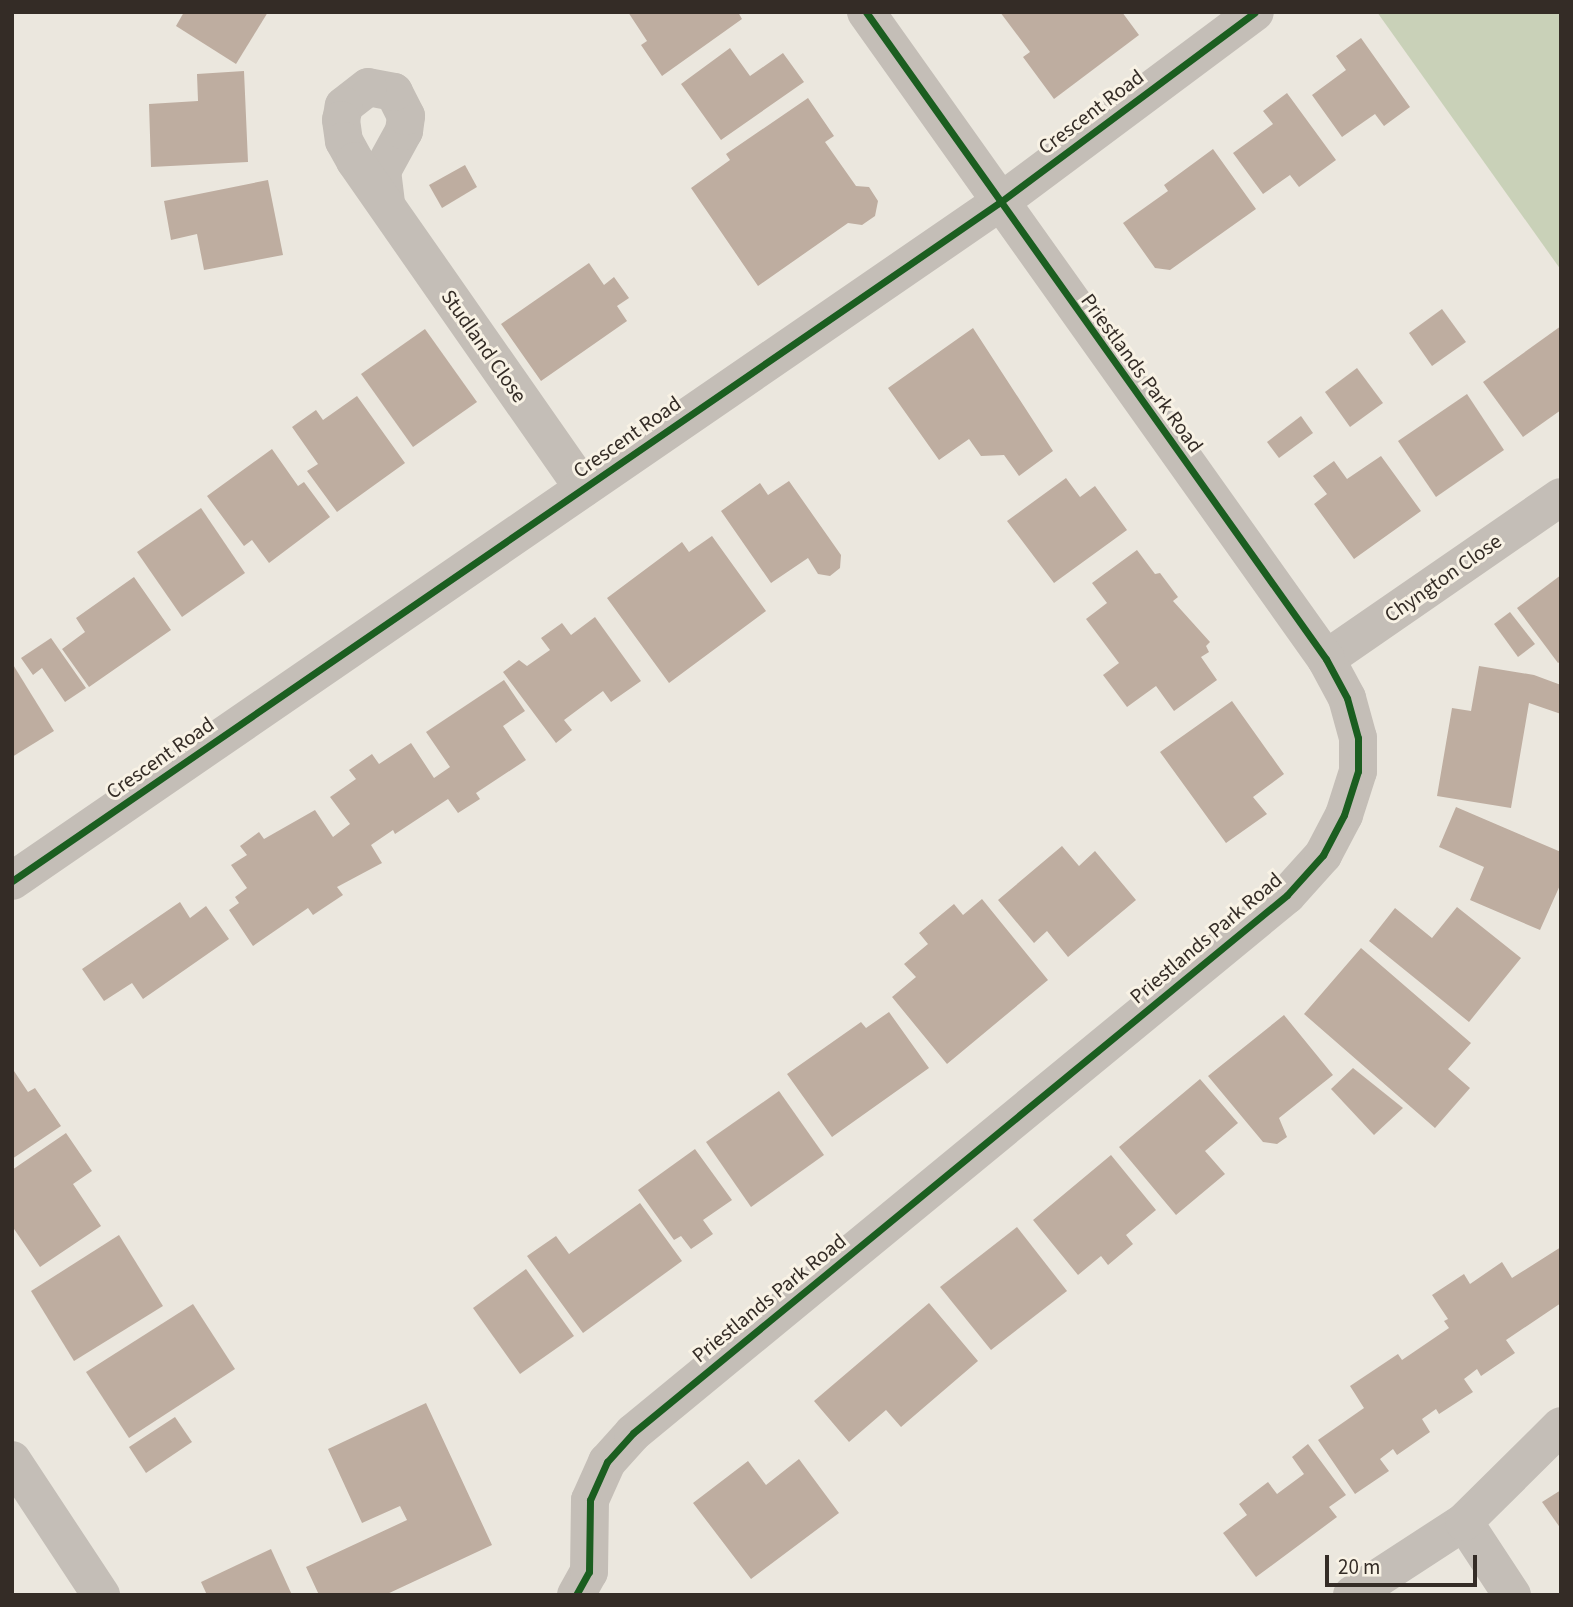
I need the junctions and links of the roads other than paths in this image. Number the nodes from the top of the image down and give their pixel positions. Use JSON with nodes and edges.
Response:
{"nodes":[{"id":1,"x":866,"y":12,"type":"edge"},
{"id":2,"x":1255,"y":12,"type":"edge"},
{"id":3,"x":386,"y":203,"type":"dead end"},
{"id":4,"x":999,"y":203,"type":"junction"},
{"id":5,"x":583,"y":488,"type":"junction"},
{"id":6,"x":1561,"y":498,"type":"edge"},
{"id":7,"x":1326,"y":659,"type":"junction"},
{"id":8,"x":12,"y":881,"type":"edge"},
{"id":9,"x":1561,"y":1426,"type":"edge"},
{"id":10,"x":12,"y":1460,"type":"edge"},
{"id":11,"x":1464,"y":1522,"type":"junction"},
{"id":12,"x":101,"y":1595,"type":"edge"},
{"id":13,"x":576,"y":1595,"type":"edge"},
{"id":14,"x":1352,"y":1595,"type":"edge"},
{"id":15,"x":1512,"y":1595,"type":"edge"}],
"edges":[{"from":1,"to":4,"type":"street","name":"Priestlands Park Road"},
{"from":2,"to":4,"type":"street","name":"Crescent Road"},
{"from":3,"to":5,"type":"street","name":"Studland Close"},
{"from":4,"to":5,"type":"street","name":"Crescent Road"},
{"from":4,"to":7,"type":"street","name":"Priestlands Park Road"},
{"from":5,"to":8,"type":"street","name":"Crescent Road"},
{"from":6,"to":7,"type":"street","name":"Chyngton Close"},
{"from":7,"to":13,"type":"street","name":"Priestlands Park Road"},
{"from":9,"to":11,"type":"street"},
{"from":10,"to":12,"type":"street"},
{"from":11,"to":14,"type":"street"},
{"from":11,"to":15,"type":"street"}]}
